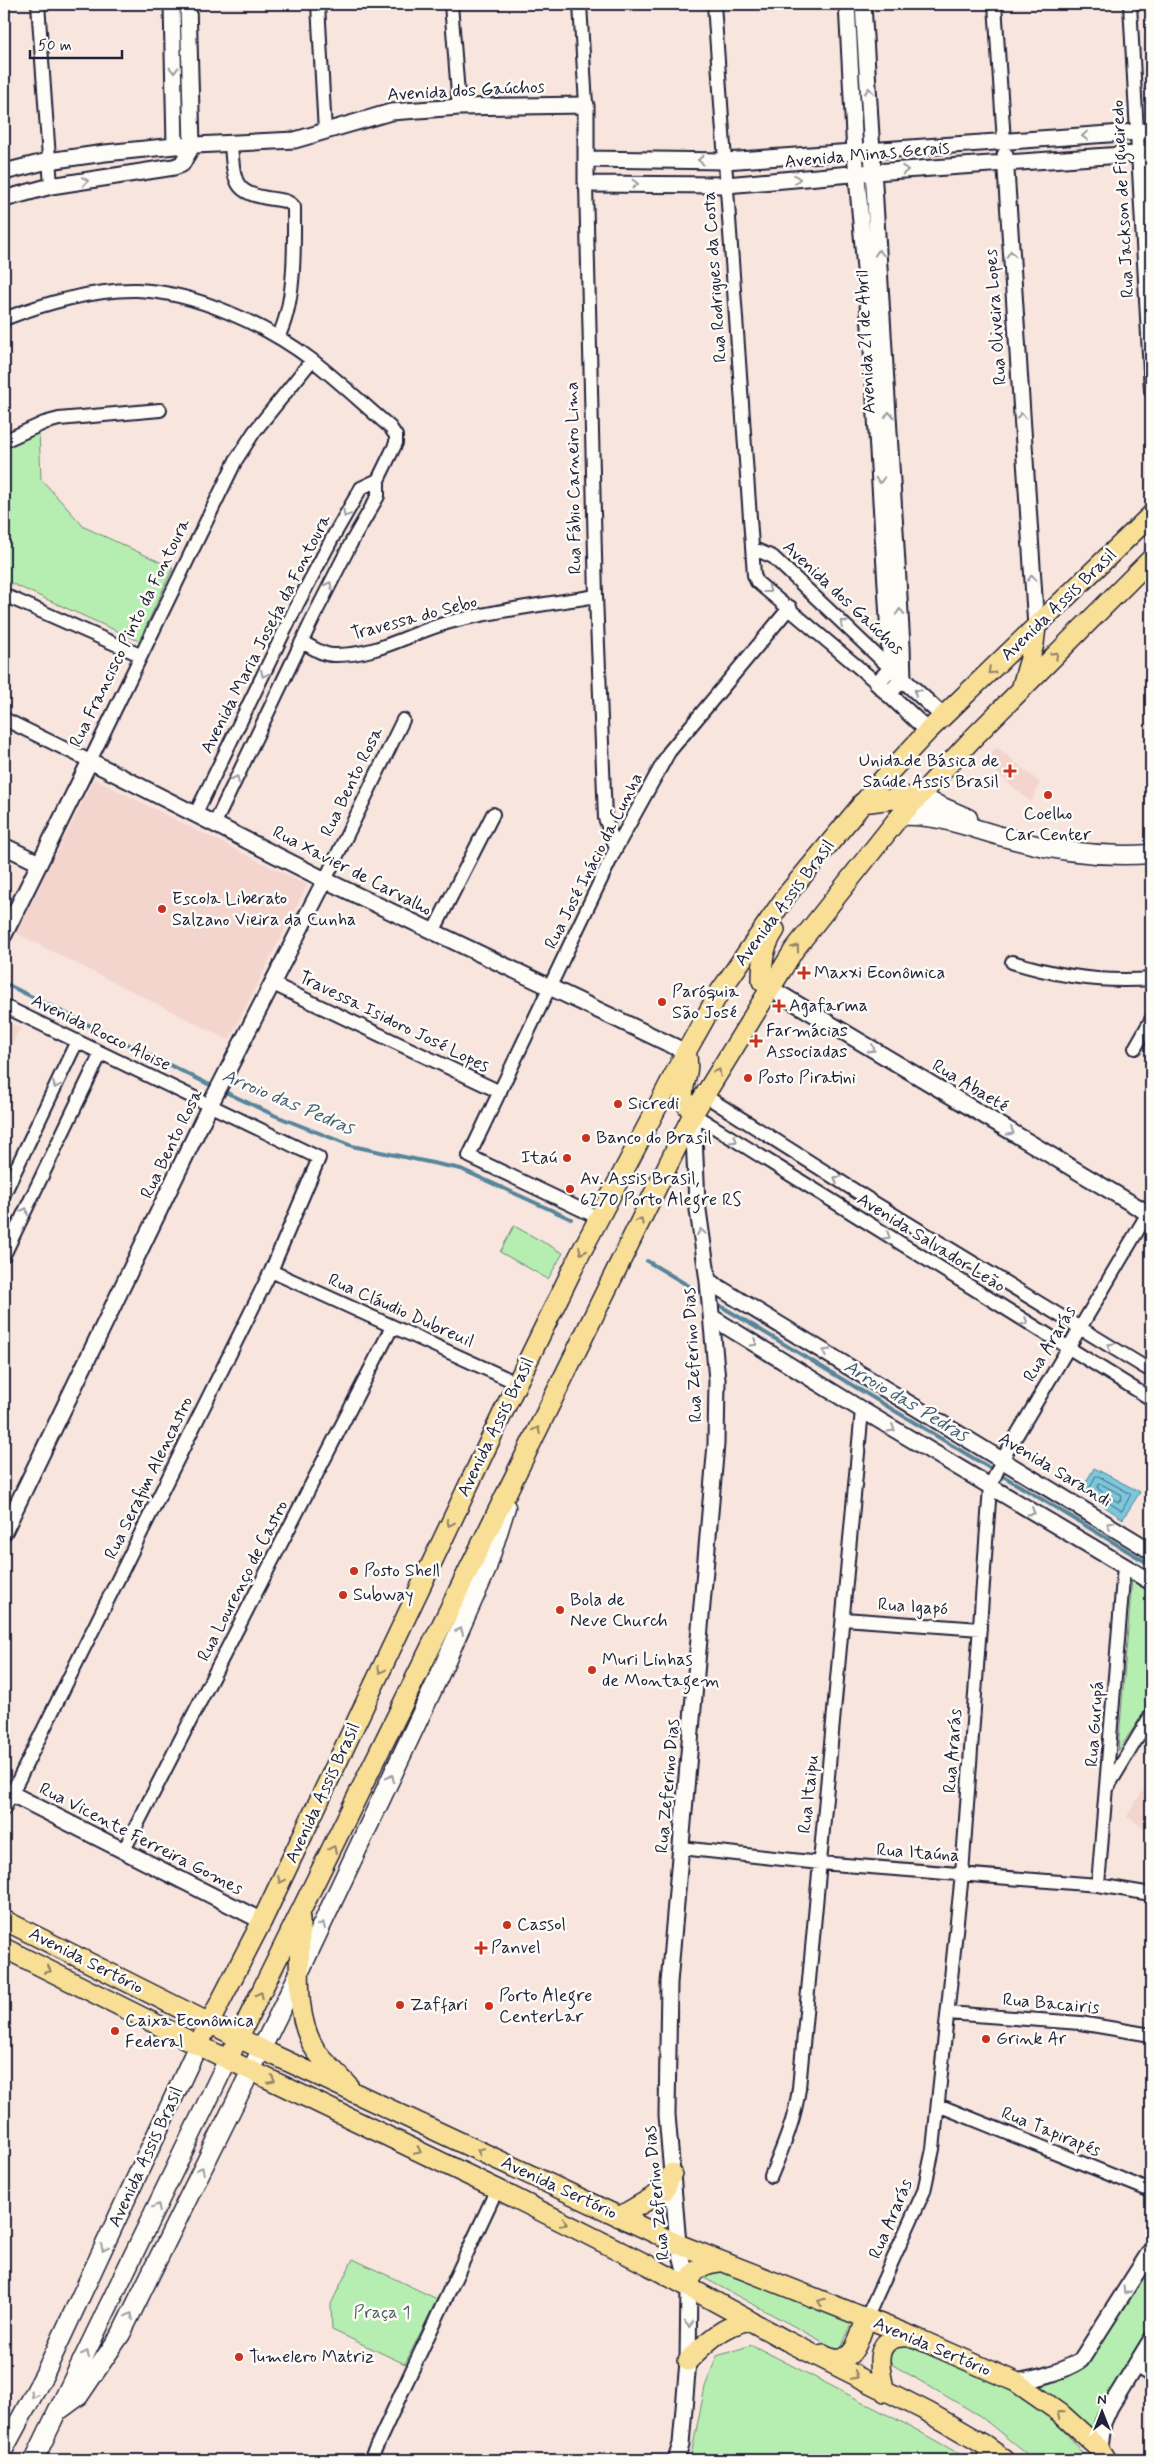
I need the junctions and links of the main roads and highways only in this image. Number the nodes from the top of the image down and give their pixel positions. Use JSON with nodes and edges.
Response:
{"nodes":[{"id":1,"x":1151,"y":516,"type":"edge"},
{"id":2,"x":1151,"y":559,"type":"edge"},
{"id":3,"x":1036,"y":627,"type":"junction"},
{"id":4,"x":1021,"y":690,"type":"junction"},
{"id":5,"x":918,"y":796,"type":"junction"},
{"id":6,"x":862,"y":803,"type":"junction"},
{"id":7,"x":900,"y":816,"type":"junction"},
{"id":8,"x":1018,"y":841,"type":"junction"},
{"id":9,"x":1151,"y":854,"type":"edge"},
{"id":10,"x":789,"y":892,"type":"junction"},
{"id":11,"x":770,"y":988,"type":"junction"},
{"id":12,"x":686,"y":1052,"type":"junction"},
{"id":13,"x":693,"y":1114,"type":"junction"},
{"id":14,"x":516,"y":1474,"type":"junction"},
{"id":15,"x":300,"y":1916,"type":"junction"},
{"id":16,"x":4,"y":1920,"type":"edge"},
{"id":17,"x":4,"y":1948,"type":"edge"},
{"id":18,"x":301,"y":1969,"type":"junction"},
{"id":19,"x":208,"y":2024,"type":"junction"},
{"id":20,"x":238,"y":2038,"type":"junction"},
{"id":21,"x":198,"y":2045,"type":"junction"},
{"id":22,"x":261,"y":2049,"type":"junction"},
{"id":23,"x":228,"y":2059,"type":"junction"},
{"id":24,"x":250,"y":2070,"type":"junction"},
{"id":25,"x":354,"y":2091,"type":"junction"},
{"id":26,"x":672,"y":2174,"type":"road end"},
{"id":27,"x":619,"y":2216,"type":"junction"},
{"id":28,"x":719,"y":2262,"type":"junction"},
{"id":29,"x":689,"y":2286,"type":"junction"},
{"id":30,"x":866,"y":2319,"type":"junction"},
{"id":31,"x":749,"y":2320,"type":"junction"},
{"id":32,"x":914,"y":2338,"type":"junction"},
{"id":33,"x":787,"y":2341,"type":"junction"},
{"id":34,"x":688,"y":2361,"type":"road end"},
{"id":35,"x":885,"y":2392,"type":"junction"},
{"id":36,"x":60,"y":2410,"type":"junction"},
{"id":37,"x":4,"y":2449,"type":"edge"},
{"id":38,"x":1103,"y":2455,"type":"edge"},
{"id":39,"x":34,"y":2460,"type":"edge"},
{"id":40,"x":1005,"y":2460,"type":"edge"}],
"edges":[{"from":1,"to":3,"type":"main road","name":"Avenida Assis Brasil"},
{"from":4,"to":2,"type":"main road","name":"Avenida Assis Brasil","one_way":true},
{"from":3,"to":4,"type":"main road"},
{"from":3,"to":6,"type":"main road","name":"Avenida Assis Brasil","one_way":true},
{"from":4,"to":5,"type":"main road","name":"Avenida Assis Brasil"},
{"from":5,"to":6,"type":"main road"},
{"from":5,"to":7,"type":"main road","name":"Avenida Assis Brasil"},
{"from":5,"to":8,"type":"main road"},
{"from":6,"to":10,"type":"main road","name":"Avenida Assis Brasil"},
{"from":7,"to":8,"type":"main road"},
{"from":11,"to":7,"type":"main road","name":"Avenida Assis Brasil","one_way":true},
{"from":8,"to":9,"type":"main road"},
{"from":10,"to":11,"type":"main road"},
{"from":10,"to":12,"type":"main road","name":"Avenida Assis Brasil"},
{"from":13,"to":11,"type":"main road","name":"Avenida Assis Brasil","one_way":true},
{"from":12,"to":13,"type":"main road"},
{"from":12,"to":19,"type":"main road","name":"Avenida Assis Brasil","one_way":true},
{"from":14,"to":13,"type":"main road","name":"Avenida Assis Brasil","one_way":true},
{"from":15,"to":14,"type":"main road","name":"Avenida Assis Brasil","one_way":true},
{"from":18,"to":14,"type":"main road","name":"Avenida Assis Brasil","one_way":true},
{"from":15,"to":18,"type":"main road"},
{"from":20,"to":15,"type":"main road","name":"Avenida Assis Brasil","one_way":true},
{"from":16,"to":19,"type":"main road","name":"Avenida Sertório"},
{"from":17,"to":21,"type":"main road","name":"Avenida Sertório","one_way":true},
{"from":18,"to":22,"type":"main road","name":"Avenida Assis Brasil"},
{"from":18,"to":25,"type":"main road"},
{"from":19,"to":20,"type":"main road","name":"Avenida Sertório"},
{"from":19,"to":21,"type":"main road","name":"Avenida Assis Brasil"},
{"from":20,"to":22,"type":"main road","name":"Avenida Sertório"},
{"from":20,"to":23,"type":"main road","name":"Avenida Assis Brasil"},
{"from":21,"to":23,"type":"main road","name":"Avenida Sertório"},
{"from":21,"to":37,"type":"main road","name":"Avenida Assis Brasil","one_way":true},
{"from":22,"to":24,"type":"main road","name":"Avenida Assis Brasil"},
{"from":22,"to":25,"type":"main road","name":"Avenida Sertório"},
{"from":23,"to":24,"type":"main road","name":"Avenida Sertório"},
{"from":36,"to":23,"type":"main road","name":"Avenida Assis Brasil","one_way":true},
{"from":24,"to":29,"type":"main road","name":"Avenida Sertório","one_way":true},
{"from":36,"to":24,"type":"main road","name":"Avenida Assis Brasil","one_way":true},
{"from":27,"to":25,"type":"main road","name":"Avenida Sertório","one_way":true},
{"from":26,"to":27,"type":"main road"},
{"from":27,"to":28,"type":"main road","name":"Avenida Sertório"},
{"from":28,"to":29,"type":"main road"},
{"from":30,"to":28,"type":"main road","name":"Avenida Sertório","one_way":true},
{"from":29,"to":31,"type":"main road","name":"Avenida Sertório"},
{"from":30,"to":32,"type":"main road","name":"Avenida Sertório"},
{"from":30,"to":33,"type":"main road"},
{"from":31,"to":33,"type":"main road","name":"Avenida Sertório"},
{"from":31,"to":34,"type":"main road"},
{"from":32,"to":35,"type":"main road"},
{"from":38,"to":32,"type":"main road","name":"Avenida Sertório","one_way":true},
{"from":33,"to":35,"type":"main road","name":"Avenida Sertório","one_way":true},
{"from":35,"to":40,"type":"main road","name":"Avenida Sertório"},
{"from":36,"to":39,"type":"main road","name":"Avenida Assis Brasil"}]}
